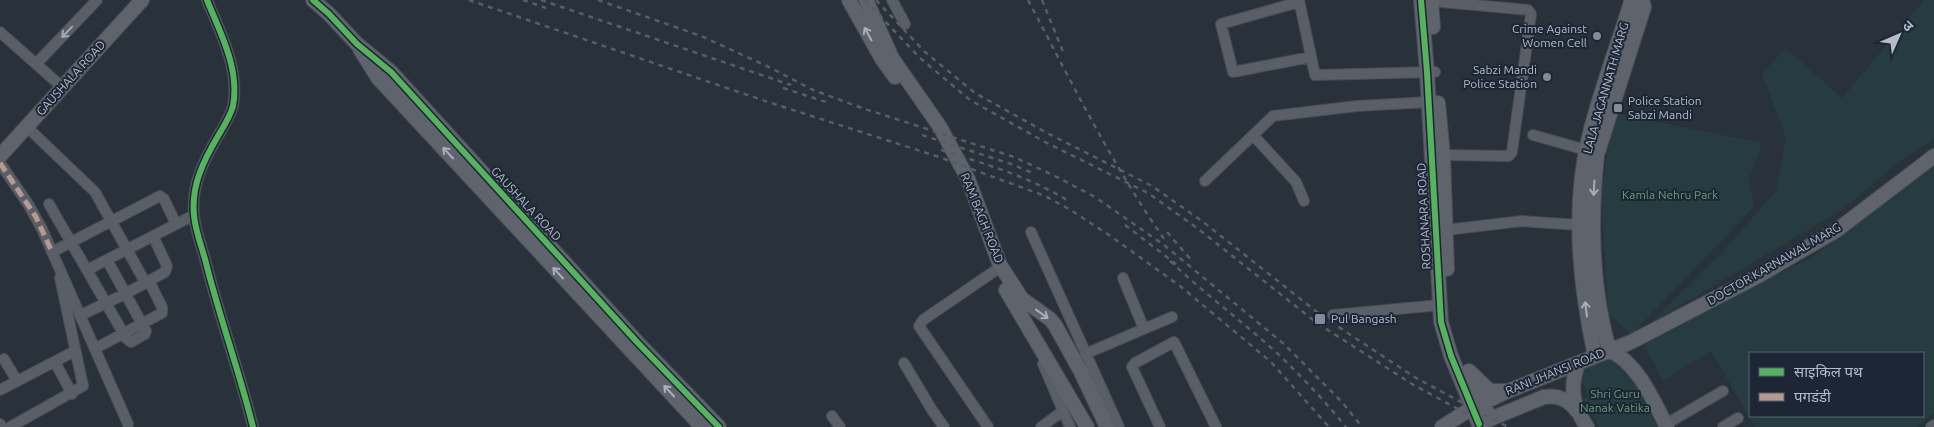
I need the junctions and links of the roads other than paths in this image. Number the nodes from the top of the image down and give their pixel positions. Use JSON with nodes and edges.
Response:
{"nodes":[{"id":1,"x":97,"y":0,"type":"edge"},
{"id":2,"x":207,"y":0,"type":"edge"},
{"id":3,"x":314,"y":0,"type":"edge"},
{"id":4,"x":849,"y":0,"type":"edge"},
{"id":5,"x":866,"y":0,"type":"edge"},
{"id":6,"x":892,"y":0,"type":"edge"},
{"id":7,"x":1428,"y":0,"type":"edge"},
{"id":8,"x":1634,"y":0,"type":"edge"},
{"id":9,"x":1642,"y":0,"type":"edge"},
{"id":10,"x":138,"y":1,"type":"edge"},
{"id":11,"x":1299,"y":1,"type":"edge"},
{"id":12,"x":905,"y":24,"type":"dead end"},
{"id":13,"x":0,"y":32,"type":"edge"},
{"id":14,"x":357,"y":44,"type":"junction"},
{"id":15,"x":1312,"y":57,"type":"junction"},
{"id":16,"x":36,"y":64,"type":"junction"},
{"id":17,"x":1431,"y":72,"type":"junction"},
{"id":18,"x":62,"y":87,"type":"junction"},
{"id":19,"x":1429,"y":102,"type":"junction"},
{"id":20,"x":27,"y":127,"type":"junction"},
{"id":21,"x":1253,"y":135,"type":"junction"},
{"id":22,"x":1533,"y":135,"type":"dead end"},
{"id":23,"x":1443,"y":155,"type":"junction"},
{"id":24,"x":0,"y":156,"type":"edge"},
{"id":25,"x":1934,"y":156,"type":"edge"},
{"id":26,"x":1589,"y":157,"type":"junction"},
{"id":27,"x":0,"y":163,"type":"edge"},
{"id":28,"x":1205,"y":181,"type":"dead end"},
{"id":29,"x":1304,"y":201,"type":"dead end"},
{"id":30,"x":49,"y":204,"type":"dead end"},
{"id":31,"x":194,"y":215,"type":"junction"},
{"id":32,"x":112,"y":221,"type":"junction"},
{"id":33,"x":176,"y":224,"type":"junction"},
{"id":34,"x":1579,"y":225,"type":"junction"},
{"id":35,"x":1446,"y":230,"type":"junction"},
{"id":36,"x":1031,"y":232,"type":"dead end"},
{"id":37,"x":154,"y":236,"type":"junction"},
{"id":38,"x":71,"y":242,"type":"junction"},
{"id":39,"x":127,"y":249,"type":"junction"},
{"id":40,"x":54,"y":256,"type":"junction"},
{"id":41,"x":107,"y":260,"type":"junction"},
{"id":42,"x":87,"y":270,"type":"junction"},
{"id":43,"x":996,"y":270,"type":"junction"},
{"id":44,"x":1124,"y":278,"type":"dead end"},
{"id":45,"x":147,"y":282,"type":"junction"},
{"id":46,"x":125,"y":294,"type":"junction"},
{"id":47,"x":1017,"y":300,"type":"junction"},
{"id":48,"x":106,"y":303,"type":"junction"},
{"id":49,"x":1440,"y":305,"type":"junction"},
{"id":50,"x":81,"y":314,"type":"junction"},
{"id":51,"x":1333,"y":315,"type":"dead end"},
{"id":52,"x":1172,"y":317,"type":"dead end"},
{"id":53,"x":1025,"y":322,"type":"junction"},
{"id":54,"x":143,"y":324,"type":"junction"},
{"id":55,"x":1144,"y":329,"type":"junction"},
{"id":56,"x":123,"y":334,"type":"junction"},
{"id":57,"x":1631,"y":342,"type":"junction"},
{"id":58,"x":96,"y":348,"type":"junction"},
{"id":59,"x":1609,"y":350,"type":"junction"},
{"id":60,"x":75,"y":352,"type":"junction"},
{"id":61,"x":1085,"y":354,"type":"junction"},
{"id":62,"x":1595,"y":356,"type":"junction"},
{"id":63,"x":4,"y":358,"type":"dead end"},
{"id":64,"x":1625,"y":359,"type":"junction"},
{"id":65,"x":55,"y":362,"type":"junction"},
{"id":66,"x":904,"y":363,"type":"dead end"},
{"id":67,"x":1578,"y":364,"type":"junction"},
{"id":68,"x":1464,"y":366,"type":"junction"},
{"id":69,"x":1080,"y":372,"type":"junction"},
{"id":70,"x":1061,"y":380,"type":"junction"},
{"id":71,"x":17,"y":381,"type":"junction"},
{"id":72,"x":0,"y":390,"type":"edge"},
{"id":73,"x":1508,"y":391,"type":"junction"},
{"id":74,"x":1723,"y":391,"type":"dead end"},
{"id":75,"x":72,"y":394,"type":"junction"},
{"id":76,"x":1477,"y":406,"type":"junction"},
{"id":77,"x":1577,"y":411,"type":"junction"},
{"id":78,"x":1063,"y":412,"type":"junction"},
{"id":79,"x":832,"y":416,"type":"dead end"},
{"id":80,"x":1738,"y":418,"type":"dead end"},
{"id":81,"x":1481,"y":423,"type":"edge"},
{"id":82,"x":0,"y":424,"type":"edge"},
{"id":83,"x":128,"y":424,"type":"dead end"},
{"id":84,"x":1667,"y":425,"type":"edge"},
{"id":85,"x":2,"y":427,"type":"edge"},
{"id":86,"x":10,"y":427,"type":"edge"},
{"id":87,"x":253,"y":427,"type":"edge"},
{"id":88,"x":702,"y":427,"type":"edge"},
{"id":89,"x":719,"y":427,"type":"edge"},
{"id":90,"x":840,"y":427,"type":"edge"},
{"id":91,"x":944,"y":427,"type":"edge"},
{"id":92,"x":988,"y":427,"type":"edge"},
{"id":93,"x":1041,"y":427,"type":"edge"},
{"id":94,"x":1070,"y":427,"type":"edge"},
{"id":95,"x":1088,"y":427,"type":"edge"},
{"id":96,"x":1107,"y":427,"type":"edge"},
{"id":97,"x":1119,"y":427,"type":"edge"},
{"id":98,"x":1160,"y":427,"type":"edge"},
{"id":99,"x":1216,"y":427,"type":"edge"},
{"id":100,"x":1442,"y":427,"type":"edge"},
{"id":101,"x":1587,"y":427,"type":"edge"},
{"id":102,"x":1723,"y":427,"type":"edge"}],
"edges":[{"from":1,"to":16,"type":"street","one_way":true},
{"from":2,"to":31,"type":"street"},
{"from":3,"to":14,"type":"street","name":"GAUSHALA ROAD"},
{"from":43,"to":4,"type":"street","name":"RAM BAGH ROAD","one_way":true},
{"from":5,"to":47,"type":"street","name":"RAM BAGH ROAD"},
{"from":6,"to":12,"type":"street"},
{"from":7,"to":17,"type":"street","name":"ROSHANARA ROAD"},
{"from":7,"to":23,"type":"street"},
{"from":8,"to":26,"type":"street","name":"LALA JAGANNATH MARG"},
{"from":9,"to":26,"type":"street","name":"LALA JAGANNATH MARG"},
{"from":10,"to":18,"type":"street","name":"GAUSHALA ROAD"},
{"from":11,"to":15,"type":"street"},
{"from":11,"to":15,"type":"street"},
{"from":13,"to":16,"type":"street"},
{"from":88,"to":14,"type":"street","one_way":true},
{"from":14,"to":89,"type":"street","name":"GAUSHALA ROAD"},
{"from":15,"to":17,"type":"street"},
{"from":16,"to":18,"type":"street"},
{"from":17,"to":19,"type":"street","name":"ROSHANARA ROAD"},
{"from":17,"to":23,"type":"street","name":"ROSHANARA ROAD"},
{"from":18,"to":20,"type":"street","name":"GAUSHALA ROAD"},
{"from":19,"to":21,"type":"street"},
{"from":19,"to":49,"type":"street","name":"ROSHANARA ROAD"},
{"from":20,"to":24,"type":"street","name":"GAUSHALA ROAD"},
{"from":20,"to":32,"type":"street"},
{"from":21,"to":28,"type":"street"},
{"from":21,"to":29,"type":"street"},
{"from":22,"to":26,"type":"street"},
{"from":23,"to":35,"type":"street","name":"ROSHANARA ROAD"},
{"from":25,"to":57,"type":"street","name":"DOCTOR KARNAWAL MARG"},
{"from":26,"to":34,"type":"street","name":"LALA JAGANNATH MARG"},
{"from":26,"to":59,"type":"street","name":"LALA JAGANNATH MARG","one_way":true},
{"from":27,"to":40,"type":"street"},
{"from":30,"to":38,"type":"street"},
{"from":31,"to":33,"type":"street"},
{"from":31,"to":87,"type":"street"},
{"from":32,"to":33,"type":"street"},
{"from":32,"to":38,"type":"street"},
{"from":32,"to":39,"type":"street"},
{"from":33,"to":37,"type":"street"},
{"from":34,"to":35,"type":"street"},
{"from":62,"to":34,"type":"street","name":"LALA JAGANNATH MARG","one_way":true},
{"from":35,"to":68,"type":"street","name":"ROSHANARA ROAD"},
{"from":36,"to":61,"type":"street"},
{"from":37,"to":39,"type":"street"},
{"from":37,"to":45,"type":"street"},
{"from":38,"to":40,"type":"street"},
{"from":38,"to":42,"type":"street"},
{"from":39,"to":41,"type":"street"},
{"from":39,"to":45,"type":"street"},
{"from":40,"to":50,"type":"street"},
{"from":40,"to":60,"type":"street"},
{"from":41,"to":42,"type":"street"},
{"from":41,"to":46,"type":"street"},
{"from":42,"to":48,"type":"street"},
{"from":43,"to":47,"type":"street","name":"RAM BAGH ROAD"},
{"from":43,"to":92,"type":"street"},
{"from":44,"to":55,"type":"street"},
{"from":45,"to":46,"type":"street"},
{"from":45,"to":54,"type":"street"},
{"from":46,"to":48,"type":"street"},
{"from":46,"to":54,"type":"street"},
{"from":47,"to":53,"type":"street","name":"RAM BAGH ROAD"},
{"from":47,"to":69,"type":"street","name":"RAM BAGH ROAD","one_way":true},
{"from":48,"to":50,"type":"street"},
{"from":48,"to":56,"type":"street"},
{"from":49,"to":51,"type":"street"},
{"from":49,"to":76,"type":"street","name":"ROSHANARA ROAD"},
{"from":50,"to":58,"type":"street"},
{"from":52,"to":55,"type":"street"},
{"from":53,"to":70,"type":"street","name":"RAM BAGH ROAD"},
{"from":53,"to":78,"type":"street"},
{"from":54,"to":56,"type":"street"},
{"from":55,"to":61,"type":"street"},
{"from":56,"to":58,"type":"street"},
{"from":57,"to":59,"type":"street","name":"DOCTOR KARNAWAL MARG"},
{"from":57,"to":64,"type":"street"},
{"from":58,"to":83,"type":"street"},
{"from":59,"to":62,"type":"street","name":"RANI JHANSI ROAD"},
{"from":59,"to":64,"type":"street","name":"RANI JHANSI ROAD"},
{"from":60,"to":65,"type":"street"},
{"from":60,"to":75,"type":"street"},
{"from":61,"to":97,"type":"street"},
{"from":62,"to":67,"type":"street","name":"RANI JHANSI ROAD"},
{"from":63,"to":71,"type":"street"},
{"from":64,"to":84,"type":"street","name":"RANI JHANSI ROAD"},
{"from":65,"to":71,"type":"street"},
{"from":65,"to":75,"type":"street"},
{"from":66,"to":91,"type":"street"},
{"from":67,"to":73,"type":"street","name":"RANI JHANSI ROAD"},
{"from":67,"to":77,"type":"street"},
{"from":68,"to":73,"type":"street"},
{"from":68,"to":76,"type":"street","name":"ROSHANARA ROAD"},
{"from":69,"to":70,"type":"street"},
{"from":69,"to":96,"type":"street","name":"RAM BAGH ROAD"},
{"from":70,"to":95,"type":"street","name":"RAM BAGH ROAD"},
{"from":71,"to":72,"type":"street"},
{"from":73,"to":76,"type":"street","name":"RANI JHANSI ROAD"},
{"from":74,"to":84,"type":"street"},
{"from":75,"to":86,"type":"street"},
{"from":76,"to":81,"type":"street","name":"ROSHANARA ROAD"},
{"from":76,"to":100,"type":"street","name":"RANI JHANSI ROAD"},
{"from":77,"to":81,"type":"street","name":"RANI JHANSI ROAD"},
{"from":77,"to":101,"type":"street"},
{"from":78,"to":93,"type":"street"},
{"from":78,"to":94,"type":"street"},
{"from":79,"to":90,"type":"street"},
{"from":80,"to":102,"type":"street"},
{"from":82,"to":85,"type":"street"},
{"from":98,"to":99,"type":"street"}]}
